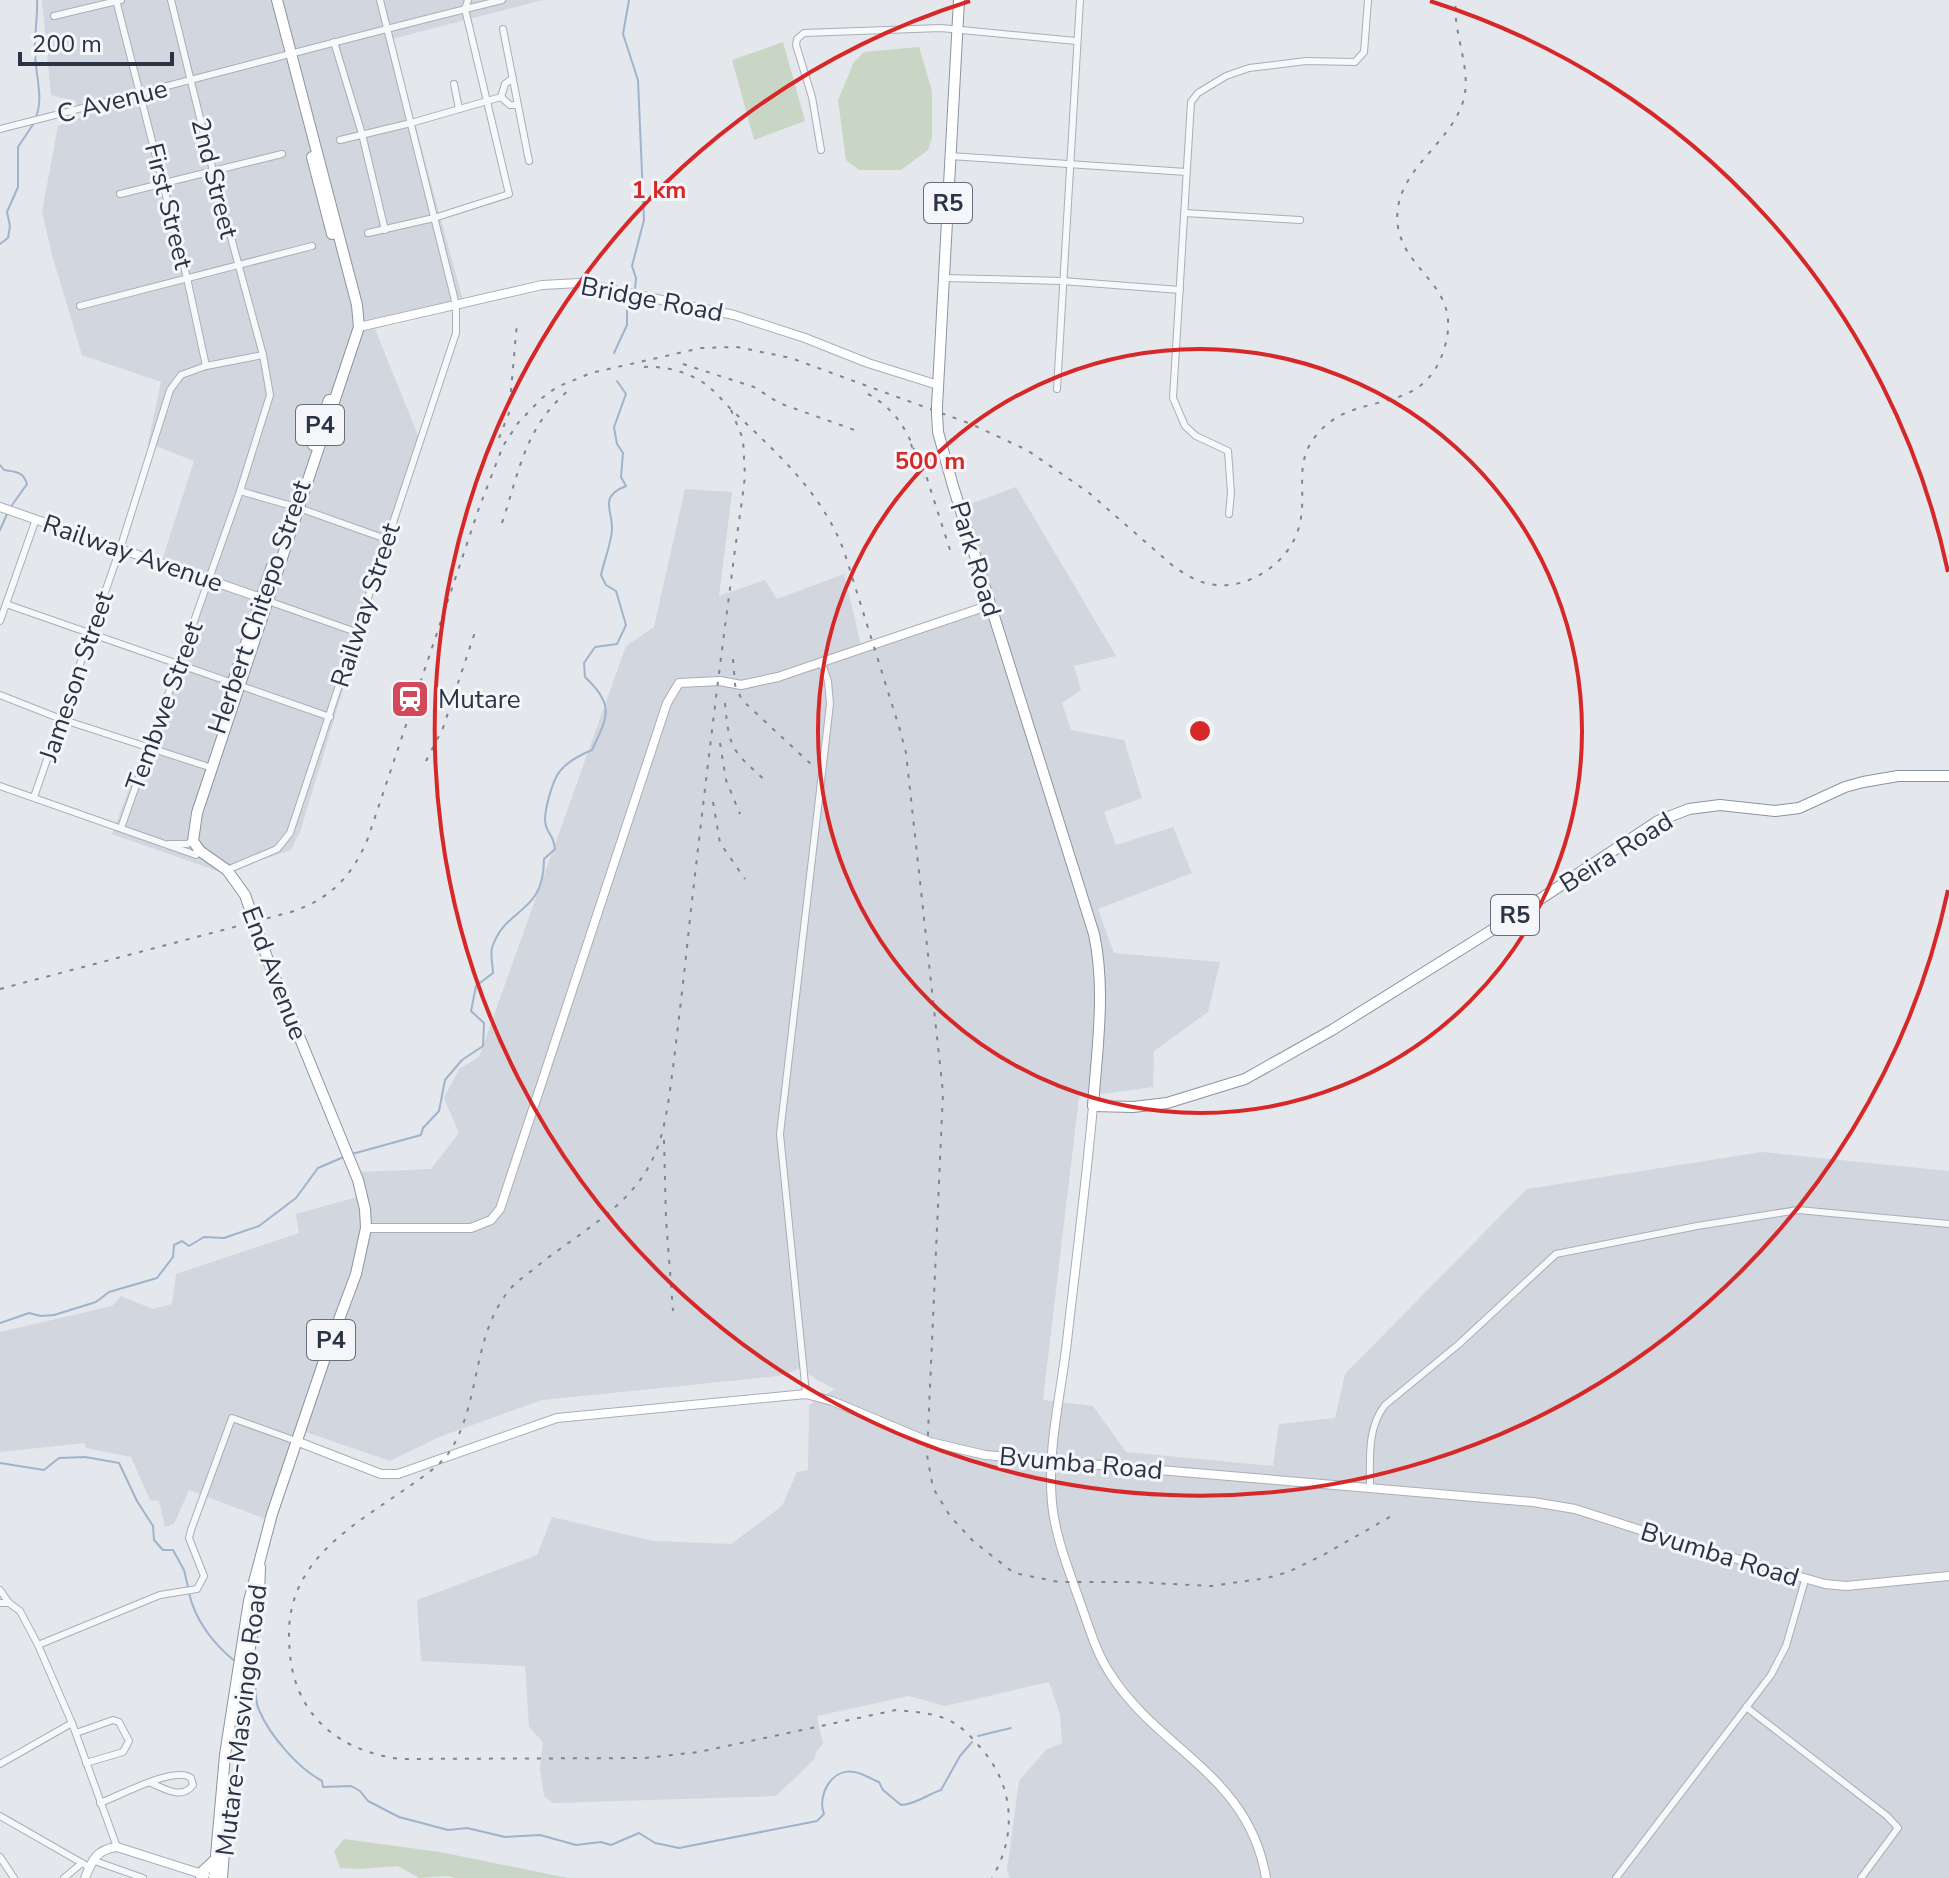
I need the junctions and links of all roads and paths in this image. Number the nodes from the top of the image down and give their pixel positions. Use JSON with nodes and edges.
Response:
{"nodes":[{"id":1,"x":118,"y":0,"type":"edge"},
{"id":2,"x":171,"y":0,"type":"edge"},
{"id":3,"x":271,"y":0,"type":"edge"},
{"id":4,"x":277,"y":0,"type":"edge"},
{"id":5,"x":380,"y":0,"type":"edge"},
{"id":6,"x":468,"y":0,"type":"edge"},
{"id":7,"x":502,"y":0,"type":"edge"},
{"id":8,"x":959,"y":0,"type":"edge"},
{"id":9,"x":1080,"y":0,"type":"edge"},
{"id":10,"x":1368,"y":0,"type":"edge"},
{"id":11,"x":465,"y":9,"type":"junction"},
{"id":12,"x":54,"y":16,"type":"dead end"},
{"id":13,"x":387,"y":29,"type":"junction"},
{"id":14,"x":503,"y":29,"type":"dead end"},
{"id":15,"x":957,"y":31,"type":"junction"},
{"id":16,"x":1076,"y":41,"type":"junction"},
{"id":17,"x":334,"y":42,"type":"junction"},
{"id":18,"x":288,"y":53,"type":"junction"},
{"id":19,"x":513,"y":78,"type":"junction"},
{"id":20,"x":190,"y":81,"type":"junction"},
{"id":21,"x":454,"y":84,"type":"dead end"},
{"id":22,"x":141,"y":93,"type":"junction"},
{"id":23,"x":501,"y":97,"type":"junction"},
{"id":24,"x":488,"y":100,"type":"junction"},
{"id":25,"x":517,"y":105,"type":"junction"},
{"id":26,"x":459,"y":109,"type":"junction"},
{"id":27,"x":411,"y":123,"type":"junction"},
{"id":28,"x":0,"y":129,"type":"edge"},
{"id":29,"x":362,"y":134,"type":"junction"},
{"id":30,"x":340,"y":140,"type":"dead end"},
{"id":31,"x":821,"y":150,"type":"dead end"},
{"id":32,"x":282,"y":154,"type":"dead end"},
{"id":33,"x":950,"y":156,"type":"junction"},
{"id":34,"x":529,"y":161,"type":"dead end"},
{"id":35,"x":1069,"y":163,"type":"junction"},
{"id":36,"x":213,"y":171,"type":"junction"},
{"id":37,"x":1186,"y":172,"type":"junction"},
{"id":38,"x":163,"y":184,"type":"junction"},
{"id":39,"x":120,"y":194,"type":"dead end"},
{"id":40,"x":1185,"y":213,"type":"junction"},
{"id":41,"x":434,"y":218,"type":"junction"},
{"id":42,"x":1300,"y":220,"type":"dead end"},
{"id":43,"x":385,"y":230,"type":"junction"},
{"id":44,"x":368,"y":233,"type":"dead end"},
{"id":45,"x":312,"y":246,"type":"dead end"},
{"id":46,"x":238,"y":265,"type":"junction"},
{"id":47,"x":187,"y":278,"type":"junction"},
{"id":48,"x":945,"y":278,"type":"junction"},
{"id":49,"x":1062,"y":281,"type":"junction"},
{"id":50,"x":1180,"y":290,"type":"junction"},
{"id":51,"x":456,"y":305,"type":"junction"},
{"id":52,"x":80,"y":306,"type":"dead end"},
{"id":53,"x":359,"y":327,"type":"junction"},
{"id":54,"x":263,"y":355,"type":"junction"},
{"id":55,"x":206,"y":366,"type":"junction"},
{"id":56,"x":938,"y":385,"type":"junction"},
{"id":57,"x":1057,"y":389,"type":"dead end"},
{"id":58,"x":240,"y":491,"type":"junction"},
{"id":59,"x":0,"y":507,"type":"edge"},
{"id":60,"x":296,"y":507,"type":"junction"},
{"id":61,"x":1229,"y":514,"type":"dead end"},
{"id":62,"x":36,"y":519,"type":"junction"},
{"id":63,"x":386,"y":539,"type":"junction"},
{"id":64,"x":120,"y":549,"type":"junction"},
{"id":65,"x":209,"y":580,"type":"junction"},
{"id":66,"x":265,"y":599,"type":"junction"},
{"id":67,"x":6,"y":604,"type":"junction"},
{"id":68,"x":990,"y":605,"type":"junction"},
{"id":69,"x":0,"y":621,"type":"edge"},
{"id":70,"x":356,"y":632,"type":"junction"},
{"id":71,"x":91,"y":634,"type":"junction"},
{"id":72,"x":821,"y":661,"type":"junction"},
{"id":73,"x":178,"y":665,"type":"junction"},
{"id":74,"x":236,"y":685,"type":"junction"},
{"id":75,"x":0,"y":695,"type":"edge"},
{"id":76,"x":330,"y":717,"type":"junction"},
{"id":77,"x":61,"y":719,"type":"junction"},
{"id":78,"x":150,"y":746,"type":"junction"},
{"id":79,"x":206,"y":766,"type":"junction"},
{"id":80,"x":1949,"y":776,"type":"edge"},
{"id":81,"x":0,"y":786,"type":"edge"},
{"id":82,"x":34,"y":797,"type":"junction"},
{"id":83,"x":121,"y":828,"type":"junction"},
{"id":84,"x":190,"y":842,"type":"junction"},
{"id":85,"x":163,"y":844,"type":"junction"},
{"id":86,"x":196,"y":855,"type":"junction"},
{"id":87,"x":227,"y":870,"type":"junction"},
{"id":88,"x":1093,"y":1106,"type":"junction"},
{"id":89,"x":337,"y":1129,"type":"junction"},
{"id":90,"x":1949,"y":1224,"type":"edge"},
{"id":91,"x":366,"y":1228,"type":"junction"},
{"id":92,"x":806,"y":1394,"type":"junction"},
{"id":93,"x":296,"y":1441,"type":"junction"},
{"id":94,"x":1051,"y":1460,"type":"junction"},
{"id":95,"x":1370,"y":1487,"type":"junction"},
{"id":96,"x":272,"y":1514,"type":"joint"},
{"id":97,"x":259,"y":1561,"type":"junction"},
{"id":98,"x":1949,"y":1576,"type":"edge"},
{"id":99,"x":1805,"y":1580,"type":"junction"},
{"id":100,"x":0,"y":1590,"type":"edge"},
{"id":101,"x":0,"y":1603,"type":"edge"},
{"id":102,"x":9,"y":1603,"type":"junction"},
{"id":103,"x":38,"y":1645,"type":"junction"},
{"id":104,"x":1746,"y":1707,"type":"junction"},
{"id":105,"x":72,"y":1723,"type":"junction"},
{"id":106,"x":76,"y":1733,"type":"junction"},
{"id":107,"x":86,"y":1763,"type":"junction"},
{"id":108,"x":0,"y":1764,"type":"edge"},
{"id":109,"x":151,"y":1783,"type":"junction"},
{"id":110,"x":100,"y":1803,"type":"junction"},
{"id":111,"x":0,"y":1816,"type":"edge"},
{"id":112,"x":117,"y":1847,"type":"junction"},
{"id":113,"x":0,"y":1857,"type":"edge"},
{"id":114,"x":88,"y":1863,"type":"junction"},
{"id":115,"x":185,"y":1874,"type":"edge"},
{"id":116,"x":213,"y":1877,"type":"edge"},
{"id":117,"x":14,"y":1878,"type":"edge"},
{"id":118,"x":64,"y":1878,"type":"edge"},
{"id":119,"x":86,"y":1878,"type":"edge"},
{"id":120,"x":143,"y":1878,"type":"edge"},
{"id":121,"x":1266,"y":1878,"type":"edge"},
{"id":122,"x":1616,"y":1878,"type":"edge"},
{"id":123,"x":1861,"y":1878,"type":"edge"}],
"edges":[{"from":1,"to":12,"type":"street"},
{"from":1,"to":22,"type":"street","name":"First Street"},
{"from":2,"to":20,"type":"street","name":"2nd Street"},
{"from":3,"to":18,"type":"highway","name":"Herbert Chitepo Street","number":"P4"},
{"from":4,"to":18,"type":"highway","name":"Herbert Chitepo Street","number":"P4"},
{"from":5,"to":13,"type":"street","name":"Railway Street"},
{"from":6,"to":11,"type":"street"},
{"from":7,"to":11,"type":"street","name":"C Avenue"},
{"from":8,"to":15,"type":"highway","name":"Park Road","number":"R5"},
{"from":9,"to":16,"type":"street"},
{"from":10,"to":37,"type":"street"},
{"from":11,"to":13,"type":"street","name":"C Avenue"},
{"from":11,"to":24,"type":"street"},
{"from":13,"to":17,"type":"street","name":"C Avenue"},
{"from":13,"to":27,"type":"street","name":"Railway Street"},
{"from":14,"to":19,"type":"street"},
{"from":15,"to":16,"type":"street"},
{"from":15,"to":31,"type":"street"},
{"from":15,"to":33,"type":"highway","name":"Park Road","number":"R5"},
{"from":16,"to":35,"type":"street"},
{"from":17,"to":18,"type":"street","name":"C Avenue"},
{"from":17,"to":29,"type":"street"},
{"from":18,"to":20,"type":"street","name":"C Avenue"},
{"from":18,"to":53,"type":"highway","name":"Herbert Chitepo Street","number":"P4"},
{"from":18,"to":60,"type":"highway","name":"Herbert Chitepo Street","number":"P4"},
{"from":19,"to":23,"type":"street"},
{"from":19,"to":25,"type":"street"},
{"from":20,"to":22,"type":"street","name":"C Avenue"},
{"from":20,"to":36,"type":"street","name":"2nd Street"},
{"from":21,"to":26,"type":"street"},
{"from":22,"to":28,"type":"street","name":"C Avenue"},
{"from":22,"to":38,"type":"street","name":"First Street"},
{"from":23,"to":24,"type":"street"},
{"from":23,"to":25,"type":"street"},
{"from":24,"to":26,"type":"street"},
{"from":24,"to":41,"type":"street"},
{"from":25,"to":34,"type":"street"},
{"from":26,"to":27,"type":"street"},
{"from":27,"to":29,"type":"street"},
{"from":27,"to":41,"type":"street","name":"Railway Street"},
{"from":29,"to":30,"type":"street"},
{"from":29,"to":43,"type":"street"},
{"from":32,"to":36,"type":"street"},
{"from":33,"to":35,"type":"street"},
{"from":33,"to":48,"type":"highway","name":"Park Road","number":"R5"},
{"from":35,"to":37,"type":"street"},
{"from":35,"to":49,"type":"street"},
{"from":36,"to":38,"type":"street"},
{"from":36,"to":46,"type":"street","name":"2nd Street"},
{"from":37,"to":40,"type":"street"},
{"from":38,"to":39,"type":"street"},
{"from":38,"to":47,"type":"street","name":"First Street"},
{"from":40,"to":42,"type":"street"},
{"from":40,"to":50,"type":"street"},
{"from":41,"to":43,"type":"street"},
{"from":41,"to":51,"type":"street","name":"Railway Street"},
{"from":43,"to":44,"type":"street"},
{"from":45,"to":46,"type":"street"},
{"from":46,"to":47,"type":"street"},
{"from":46,"to":54,"type":"street","name":"2nd Street"},
{"from":47,"to":52,"type":"street"},
{"from":47,"to":55,"type":"street","name":"First Street"},
{"from":48,"to":49,"type":"street"},
{"from":48,"to":56,"type":"highway","name":"Park Road","number":"R5"},
{"from":49,"to":50,"type":"street"},
{"from":49,"to":57,"type":"street"},
{"from":50,"to":61,"type":"street"},
{"from":51,"to":53,"type":"street","name":"Bridge Road"},
{"from":51,"to":56,"type":"street","name":"Bridge Road"},
{"from":51,"to":63,"type":"street","name":"Railway Street"},
{"from":53,"to":60,"type":"highway","name":"Herbert Chitepo Street","number":"P4"},
{"from":54,"to":55,"type":"street"},
{"from":54,"to":58,"type":"street","name":"Tembwe Street"},
{"from":55,"to":64,"type":"street","name":"Jameson Street"},
{"from":56,"to":68,"type":"highway","name":"Park Road","number":"R5"},
{"from":58,"to":60,"type":"street"},
{"from":58,"to":65,"type":"street","name":"Tembwe Street"},
{"from":59,"to":62,"type":"street","name":"Railway Avenue"},
{"from":60,"to":63,"type":"street"},
{"from":60,"to":66,"type":"highway","name":"Herbert Chitepo Street","number":"P4"},
{"from":62,"to":64,"type":"street","name":"Railway Avenue"},
{"from":62,"to":67,"type":"street"},
{"from":63,"to":70,"type":"street","name":"Railway Street"},
{"from":64,"to":65,"type":"street","name":"Railway Avenue"},
{"from":64,"to":71,"type":"street","name":"Jameson Street"},
{"from":65,"to":66,"type":"street","name":"Railway Avenue"},
{"from":65,"to":73,"type":"street","name":"Tembwe Street"},
{"from":66,"to":70,"type":"street","name":"Railway Avenue"},
{"from":66,"to":74,"type":"highway","name":"Herbert Chitepo Street","number":"P4"},
{"from":67,"to":69,"type":"street"},
{"from":67,"to":71,"type":"street"},
{"from":68,"to":72,"type":"street"},
{"from":68,"to":88,"type":"highway","name":"Park Road","number":"R5"},
{"from":70,"to":76,"type":"street","name":"Railway Street"},
{"from":71,"to":73,"type":"street"},
{"from":71,"to":77,"type":"street","name":"Jameson Street"},
{"from":72,"to":91,"type":"street"},
{"from":72,"to":92,"type":"street"},
{"from":73,"to":74,"type":"street"},
{"from":73,"to":78,"type":"street","name":"Tembwe Street"},
{"from":74,"to":76,"type":"street"},
{"from":74,"to":79,"type":"highway","name":"Herbert Chitepo Street","number":"P4"},
{"from":74,"to":84,"type":"highway","name":"Herbert Chitepo Street","number":"P4"},
{"from":75,"to":77,"type":"street"},
{"from":76,"to":87,"type":"street","name":"Railway Street"},
{"from":77,"to":78,"type":"street"},
{"from":77,"to":82,"type":"street","name":"Jameson Street"},
{"from":78,"to":79,"type":"street"},
{"from":78,"to":83,"type":"street","name":"Tembwe Street"},
{"from":79,"to":84,"type":"highway","name":"Herbert Chitepo Street","number":"P4"},
{"from":80,"to":88,"type":"highway","name":"Beira Road","number":"R5"},
{"from":81,"to":82,"type":"street","name":"End Avenue"},
{"from":82,"to":83,"type":"street","name":"End Avenue"},
{"from":83,"to":85,"type":"street","name":"End Avenue"},
{"from":84,"to":85,"type":"street","name":"End Avenue"},
{"from":84,"to":86,"type":"highway","name":"End Avenue","number":"P4"},
{"from":84,"to":87,"type":"highway","name":"End Avenue","number":"P4"},
{"from":85,"to":86,"type":"street","name":"End Avenue"},
{"from":86,"to":89,"type":"highway","name":"End Avenue","number":"P4"},
{"from":87,"to":89,"type":"highway","name":"End Avenue","number":"P4"},
{"from":88,"to":94,"type":"street"},
{"from":89,"to":91,"type":"highway","name":"End Avenue","number":"P4"},
{"from":90,"to":95,"type":"street"},
{"from":91,"to":93,"type":"highway","name":"End Avenue","number":"P4"},
{"from":92,"to":93,"type":"street","name":"Bvumba Road"},
{"from":92,"to":94,"type":"street","name":"Bvumba Road"},
{"from":93,"to":96,"type":"highway","name":"End Avenue","number":"P4"},
{"from":93,"to":103,"type":"street","name":"Bvumba Road"},
{"from":94,"to":95,"type":"street","name":"Bvumba Road"},
{"from":94,"to":121,"type":"street"},
{"from":95,"to":99,"type":"street","name":"Bvumba Road"},
{"from":96,"to":97,"type":"highway","name":"Mutare-Masvingo Road","number":"P4"},
{"from":97,"to":116,"type":"highway","name":"Mutare-Masvingo Road","number":"P4"},
{"from":97,"to":116,"type":"highway","name":"Mutare-Masvingo Road","number":"P4"},
{"from":98,"to":99,"type":"street","name":"Bvumba Road"},
{"from":99,"to":104,"type":"street"},
{"from":100,"to":102,"type":"street"},
{"from":101,"to":102,"type":"street"},
{"from":102,"to":103,"type":"street"},
{"from":103,"to":105,"type":"street"},
{"from":104,"to":122,"type":"street"},
{"from":104,"to":123,"type":"street"},
{"from":105,"to":106,"type":"street"},
{"from":105,"to":108,"type":"street"},
{"from":106,"to":107,"type":"street"},
{"from":106,"to":107,"type":"street"},
{"from":107,"to":110,"type":"street"},
{"from":109,"to":109,"type":"street"},
{"from":109,"to":110,"type":"street"},
{"from":110,"to":112,"type":"street"},
{"from":111,"to":114,"type":"street"},
{"from":112,"to":114,"type":"street"},
{"from":112,"to":115,"type":"street"},
{"from":113,"to":117,"type":"street"},
{"from":114,"to":118,"type":"street"},
{"from":114,"to":119,"type":"street"},
{"from":114,"to":120,"type":"street"},
{"from":115,"to":116,"type":"street"}]}
